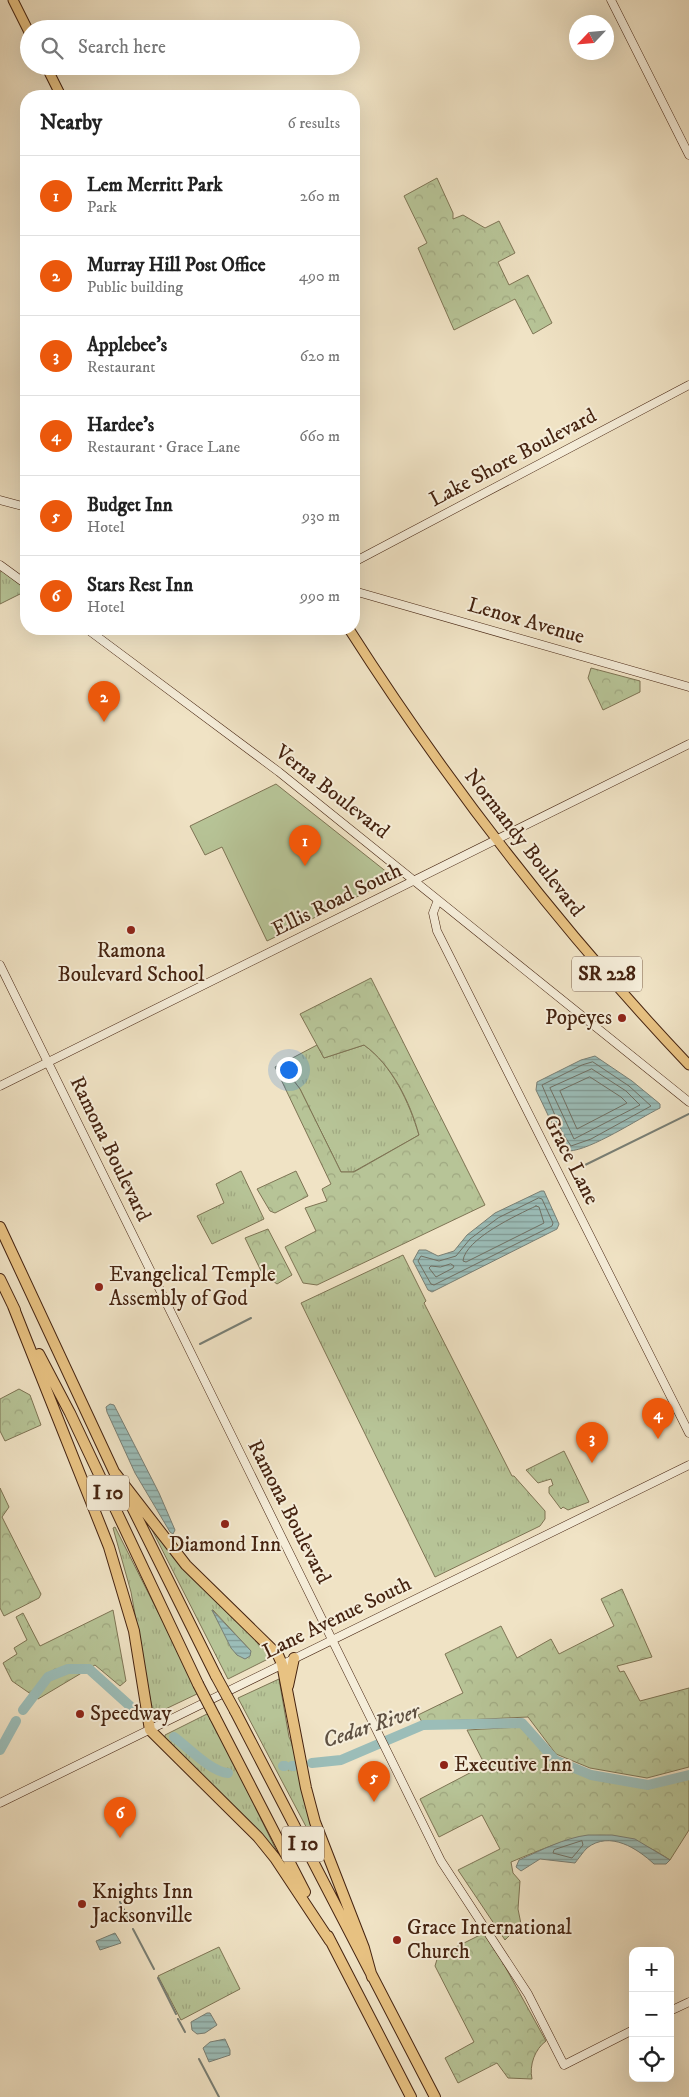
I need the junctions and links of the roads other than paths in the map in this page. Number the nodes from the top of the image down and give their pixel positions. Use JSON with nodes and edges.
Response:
{"nodes":[{"id":1,"x":13,"y":0,"type":"edge"},
{"id":2,"x":612,"y":0,"type":"edge"},
{"id":3,"x":23,"y":20,"type":"edge"},
{"id":4,"x":50,"y":75,"type":"edge"},
{"id":5,"x":58,"y":90,"type":"edge"},
{"id":6,"x":689,"y":156,"type":"edge"},
{"id":7,"x":689,"y":385,"type":"edge"},
{"id":8,"x":0,"y":500,"type":"edge"},
{"id":9,"x":20,"y":505,"type":"edge"},
{"id":10,"x":360,"y":559,"type":"edge"},
{"id":11,"x":0,"y":565,"type":"edge"},
{"id":12,"x":20,"y":580,"type":"edge"},
{"id":13,"x":360,"y":593,"type":"edge"},
{"id":14,"x":95,"y":635,"type":"edge"},
{"id":15,"x":353,"y":635,"type":"edge"},
{"id":16,"x":689,"y":687,"type":"edge"},
{"id":17,"x":689,"y":744,"type":"edge"},
{"id":18,"x":497,"y":840,"type":"junction"},
{"id":19,"x":416,"y":881,"type":"junction"},
{"id":20,"x":438,"y":900,"type":"junction"},
{"id":21,"x":0,"y":965,"type":"edge"},
{"id":22,"x":48,"y":1062,"type":"junction"},
{"id":23,"x":689,"y":1065,"type":"edge"},
{"id":24,"x":0,"y":1086,"type":"edge"},
{"id":25,"x":687,"y":1098,"type":"edge"},
{"id":26,"x":0,"y":1227,"type":"edge"},
{"id":27,"x":0,"y":1278,"type":"edge"},
{"id":28,"x":13,"y":1306,"type":"junction"},
{"id":29,"x":689,"y":1433,"type":"edge"},
{"id":30,"x":689,"y":1464,"type":"edge"},
{"id":31,"x":115,"y":1473,"type":"junction"},
{"id":32,"x":333,"y":1640,"type":"junction"},
{"id":33,"x":294,"y":1658,"type":"junction"},
{"id":34,"x":282,"y":1664,"type":"junction"},
{"id":35,"x":287,"y":1689,"type":"junction"},
{"id":36,"x":150,"y":1730,"type":"junction"},
{"id":37,"x":0,"y":1803,"type":"edge"},
{"id":38,"x":330,"y":1941,"type":"junction"},
{"id":39,"x":372,"y":1978,"type":"junction"},
{"id":40,"x":689,"y":2002,"type":"edge"},
{"id":41,"x":674,"y":2009,"type":"edge"},
{"id":42,"x":629,"y":2032,"type":"edge"},
{"id":43,"x":411,"y":2097,"type":"edge"},
{"id":44,"x":435,"y":2097,"type":"edge"}],
"edges":[{"from":1,"to":3,"type":"main road"},
{"from":2,"to":6,"type":"street"},
{"from":4,"to":5,"type":"main road"},
{"from":7,"to":10,"type":"street","name":"Lake Shore Boulevard"},
{"from":8,"to":9,"type":"street"},
{"from":11,"to":12,"type":"street"},
{"from":13,"to":16,"type":"street","name":"Lenox Avenue"},
{"from":14,"to":19,"type":"street","name":"Verna Boulevard"},
{"from":15,"to":18,"type":"main road","name":"Normandy Boulevard","number":"SR 228"},
{"from":17,"to":18,"type":"street","name":"Ellis Road South"},
{"from":18,"to":19,"type":"street","name":"Ellis Road South"},
{"from":18,"to":23,"type":"main road","name":"Normandy Boulevard","number":"SR 228"},
{"from":19,"to":20,"type":"street","name":"Verna Boulevard"},
{"from":19,"to":22,"type":"street","name":"Ellis Road South"},
{"from":20,"to":25,"type":"street","name":"Verna Boulevard"},
{"from":20,"to":29,"type":"street","name":"Grace Lane"},
{"from":21,"to":22,"type":"street","name":"Ramona Boulevard"},
{"from":22,"to":24,"type":"street","name":"Ellis Road South"},
{"from":22,"to":32,"type":"street","name":"Ramona Boulevard"},
{"from":26,"to":31,"type":"highway","number":"I 10"},
{"from":27,"to":28,"type":"highway","number":"I 10"},
{"from":28,"to":36,"type":"highway"},
{"from":28,"to":38,"type":"highway","number":"I 10","bridge":true},
{"from":30,"to":32,"type":"street","name":"Lane Avenue South"},
{"from":31,"to":34,"type":"highway"},
{"from":31,"to":39,"type":"highway","number":"I 10","bridge":true},
{"from":32,"to":33,"type":"street","name":"Lane Avenue South"},
{"from":32,"to":42,"type":"street","name":"Ramona Boulevard"},
{"from":33,"to":34,"type":"street","name":"Lane Avenue South"},
{"from":33,"to":35,"type":"highway"},
{"from":34,"to":35,"type":"highway"},
{"from":34,"to":36,"type":"street","name":"Lane Avenue South"},
{"from":35,"to":39,"type":"highway"},
{"from":36,"to":37,"type":"street","name":"Lane Avenue South"},
{"from":36,"to":38,"type":"highway"},
{"from":38,"to":43,"type":"highway","number":"I 10"},
{"from":39,"to":44,"type":"highway","number":"I 10"},
{"from":40,"to":41,"type":"street"}]}
